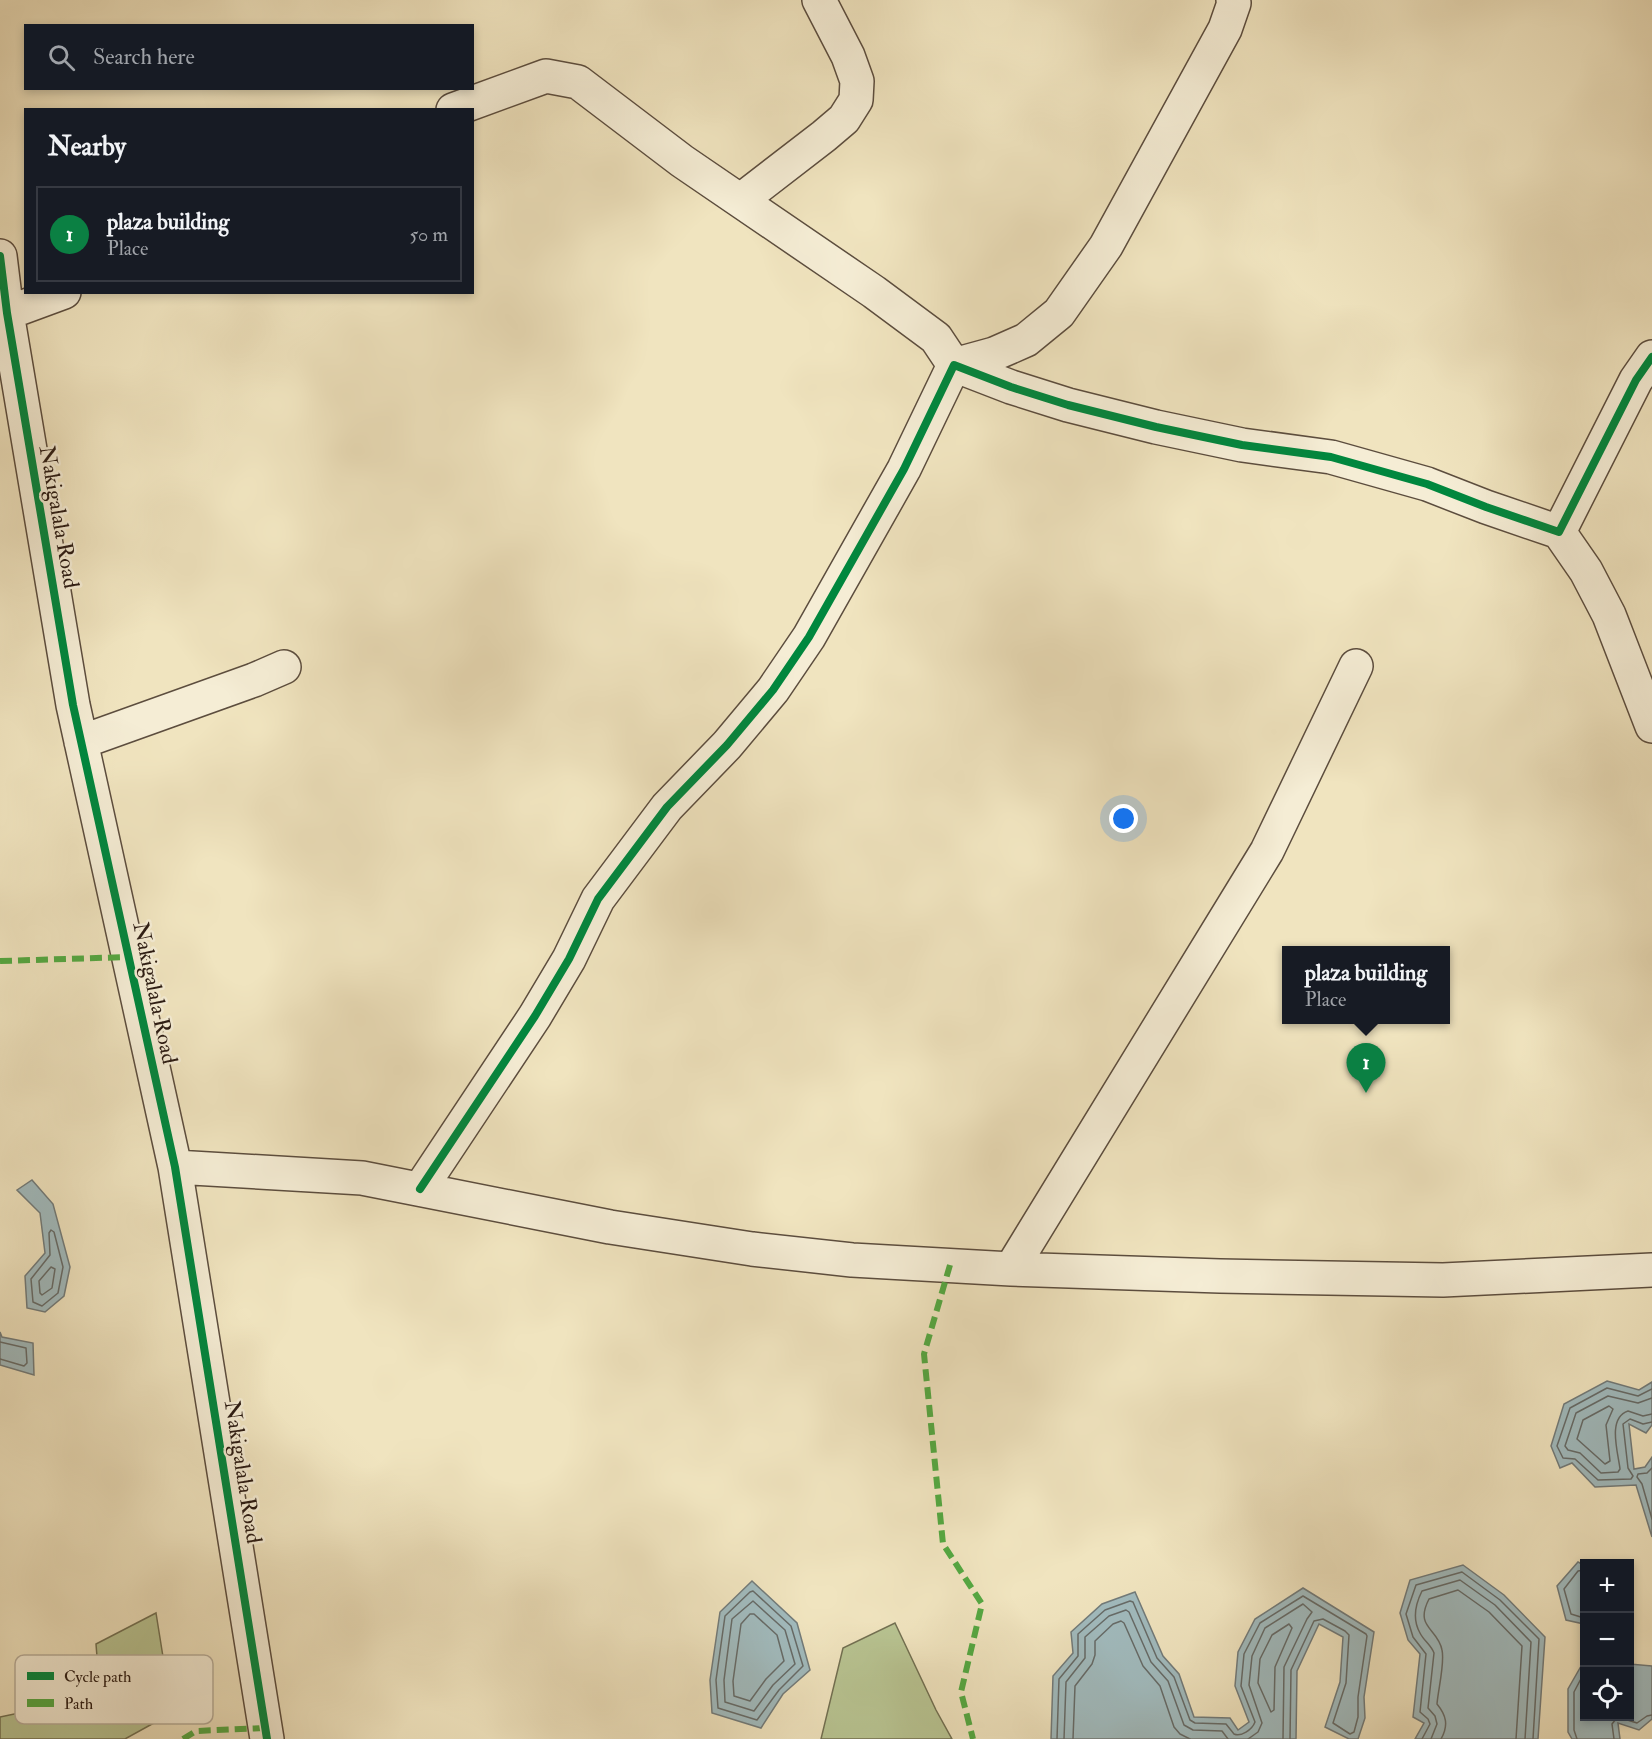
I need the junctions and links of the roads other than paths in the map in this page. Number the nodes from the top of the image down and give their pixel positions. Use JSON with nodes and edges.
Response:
{"nodes":[{"id":1,"x":819,"y":0,"type":"edge"},
{"id":2,"x":1233,"y":0,"type":"edge"},
{"id":3,"x":458,"y":108,"type":"edge"},
{"id":4,"x":741,"y":200,"type":"junction"},
{"id":5,"x":0,"y":256,"type":"edge"},
{"id":6,"x":59,"y":294,"type":"edge"},
{"id":7,"x":7,"y":313,"type":"junction"},
{"id":8,"x":1652,"y":357,"type":"edge"},
{"id":9,"x":954,"y":364,"type":"junction"},
{"id":10,"x":1559,"y":532,"type":"junction"},
{"id":11,"x":1356,"y":666,"type":"dead end"},
{"id":12,"x":284,"y":667,"type":"dead end"},
{"id":13,"x":1652,"y":726,"type":"edge"},
{"id":14,"x":81,"y":742,"type":"junction"},
{"id":15,"x":175,"y":1167,"type":"junction"},
{"id":16,"x":420,"y":1189,"type":"junction"},
{"id":17,"x":1011,"y":1269,"type":"junction"},
{"id":18,"x":1652,"y":1270,"type":"edge"},
{"id":19,"x":267,"y":1739,"type":"edge"}],
"edges":[{"from":1,"to":4,"type":"street"},
{"from":2,"to":9,"type":"street"},
{"from":3,"to":4,"type":"street"},
{"from":4,"to":9,"type":"street"},
{"from":5,"to":7,"type":"street","name":"Nakigalala Road"},
{"from":6,"to":7,"type":"street"},
{"from":7,"to":14,"type":"street","name":"Nakigalala Road"},
{"from":8,"to":10,"type":"street"},
{"from":9,"to":10,"type":"street"},
{"from":9,"to":16,"type":"street"},
{"from":10,"to":13,"type":"street"},
{"from":11,"to":17,"type":"street"},
{"from":12,"to":14,"type":"street"},
{"from":14,"to":15,"type":"street","name":"Nakigalala Road"},
{"from":15,"to":16,"type":"street"},
{"from":15,"to":19,"type":"street","name":"Nakigalala Road"},
{"from":16,"to":17,"type":"street"},
{"from":17,"to":18,"type":"street"}]}
